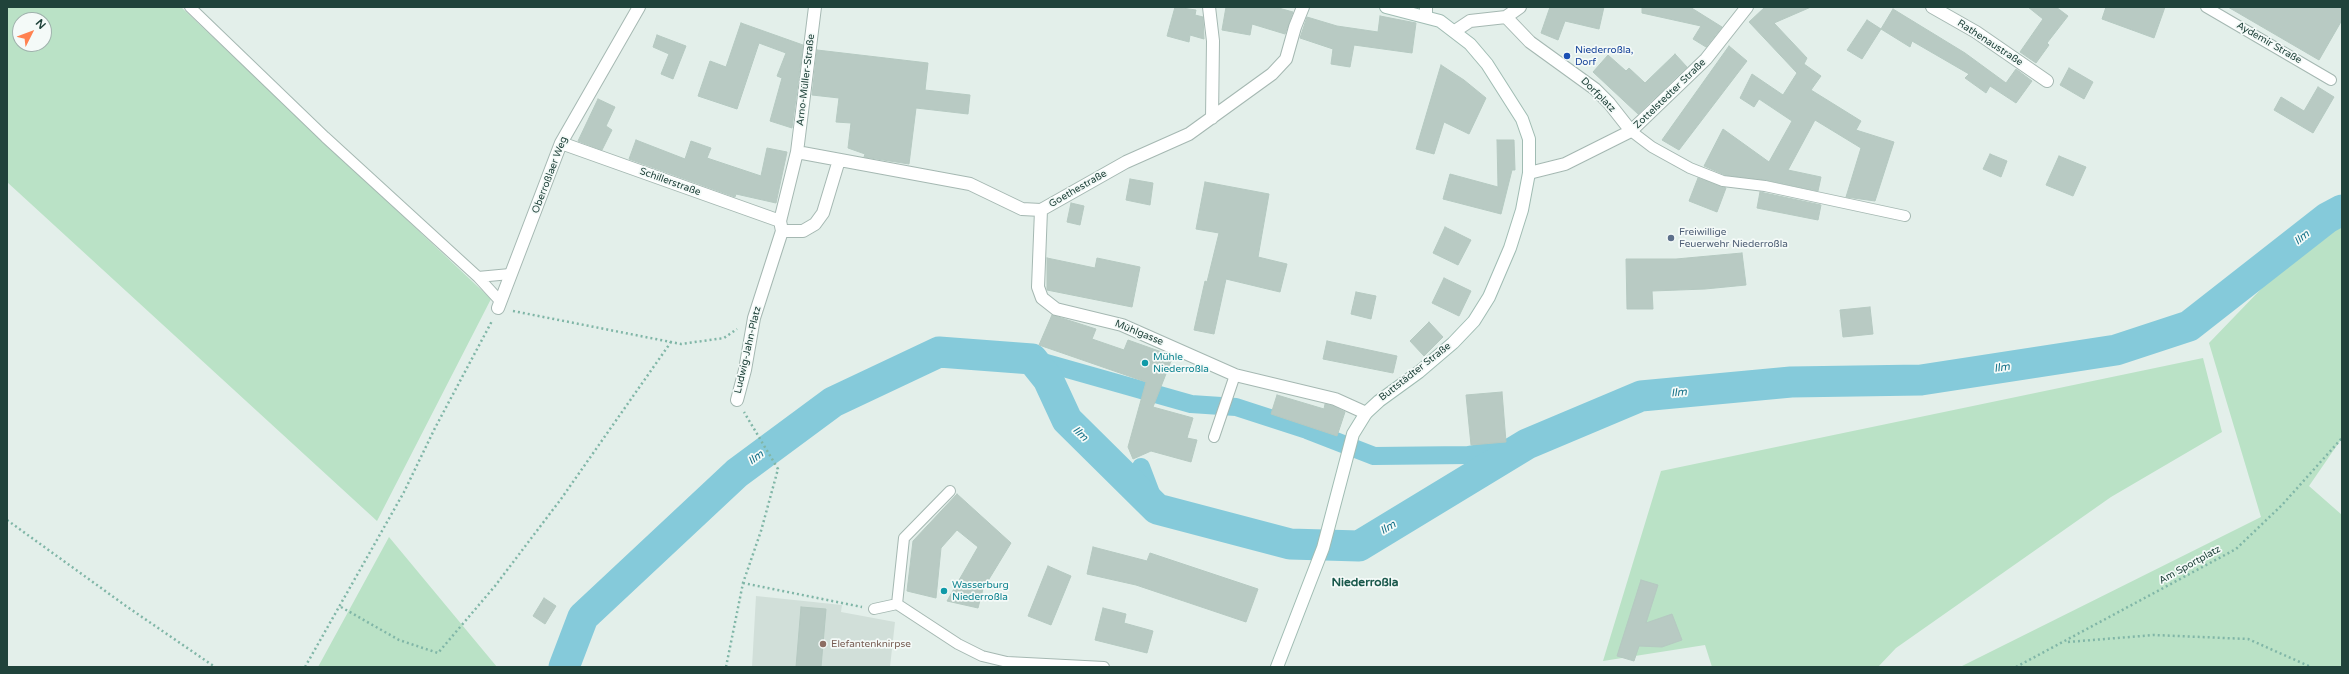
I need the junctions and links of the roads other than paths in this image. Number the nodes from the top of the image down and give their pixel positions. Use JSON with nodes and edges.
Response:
{"nodes":[{"id":1,"x":190,"y":7,"type":"edge"},
{"id":2,"x":639,"y":7,"type":"edge"},
{"id":3,"x":814,"y":7,"type":"edge"},
{"id":4,"x":1209,"y":7,"type":"edge"},
{"id":5,"x":1303,"y":7,"type":"edge"},
{"id":6,"x":1386,"y":7,"type":"edge"},
{"id":7,"x":1520,"y":7,"type":"edge"},
{"id":8,"x":1747,"y":7,"type":"edge"},
{"id":9,"x":1932,"y":7,"type":"edge"},
{"id":10,"x":2206,"y":7,"type":"edge"},
{"id":11,"x":1426,"y":11,"type":"edge"},
{"id":12,"x":1506,"y":17,"type":"junction"},
{"id":13,"x":1455,"y":31,"type":"junction"},
{"id":14,"x":2331,"y":80,"type":"dead end"},
{"id":15,"x":2047,"y":81,"type":"dead end"},
{"id":16,"x":1212,"y":118,"type":"junction"},
{"id":17,"x":1631,"y":131,"type":"junction"},
{"id":18,"x":561,"y":143,"type":"junction"},
{"id":19,"x":797,"y":152,"type":"junction"},
{"id":20,"x":839,"y":160,"type":"junction"},
{"id":21,"x":1529,"y":172,"type":"junction"},
{"id":22,"x":1041,"y":210,"type":"junction"},
{"id":23,"x":1905,"y":216,"type":"dead end"},
{"id":24,"x":781,"y":226,"type":"junction"},
{"id":25,"x":510,"y":274,"type":"junction"},
{"id":26,"x":478,"y":277,"type":"junction"},
{"id":27,"x":499,"y":305,"type":"joint"},
{"id":28,"x":1235,"y":374,"type":"junction"},
{"id":29,"x":737,"y":400,"type":"dead end"},
{"id":30,"x":1366,"y":413,"type":"junction"},
{"id":31,"x":1214,"y":437,"type":"dead end"},
{"id":32,"x":950,"y":491,"type":"dead end"},
{"id":33,"x":897,"y":604,"type":"junction"},
{"id":34,"x":874,"y":609,"type":"road end"},
{"id":35,"x":1005,"y":665,"type":"edge"},
{"id":36,"x":1104,"y":667,"type":"edge"},
{"id":37,"x":1277,"y":667,"type":"edge"}],
"edges":[{"from":1,"to":26,"type":"lane"},
{"from":2,"to":18,"type":"street","name":"Oberroßlaer Weg"},
{"from":3,"to":19,"type":"street","name":"Arno-Müller-Straße"},
{"from":4,"to":16,"type":"street"},
{"from":5,"to":16,"type":"street","name":"Goethestraße"},
{"from":6,"to":11,"type":"street","name":"Buttstädter Straße"},
{"from":7,"to":12,"type":"street"},
{"from":8,"to":17,"type":"street","name":"Zottelstedter Straße"},
{"from":9,"to":15,"type":"street","name":"Rathenaustraße"},
{"from":10,"to":14,"type":"lane","name":"Aydemir Straße"},
{"from":11,"to":13,"type":"street","name":"Buttstädter Straße"},
{"from":12,"to":13,"type":"street"},
{"from":12,"to":17,"type":"street","name":"Dorfplatz"},
{"from":13,"to":21,"type":"street","name":"Buttstädter Straße"},
{"from":16,"to":22,"type":"street","name":"Goethestraße"},
{"from":17,"to":21,"type":"street","name":"Zottelstedter Straße"},
{"from":17,"to":23,"type":"lane"},
{"from":18,"to":24,"type":"street","name":"Schillerstraße"},
{"from":18,"to":25,"type":"street","name":"Oberroßlaer Weg"},
{"from":19,"to":20,"type":"street","name":"Goethestraße"},
{"from":19,"to":24,"type":"street","name":"Ludwig-Jahn-Platz"},
{"from":20,"to":22,"type":"street","name":"Goethestraße"},
{"from":20,"to":24,"type":"street"},
{"from":21,"to":30,"type":"street","name":"Buttstädter Straße"},
{"from":22,"to":28,"type":"street","name":"Mühlgasse"},
{"from":24,"to":29,"type":"street","name":"Ludwig-Jahn-Platz"},
{"from":25,"to":26,"type":"lane"},
{"from":25,"to":27,"type":"street","name":"Oberroßlaer Weg"},
{"from":26,"to":27,"type":"lane"},
{"from":28,"to":30,"type":"street","name":"Mühlgasse"},
{"from":28,"to":31,"type":"lane"},
{"from":30,"to":37,"type":"street","name":"Buttstädter Straße"},
{"from":32,"to":33,"type":"lane"},
{"from":33,"to":34,"type":"lane"},
{"from":33,"to":35,"type":"lane"},
{"from":35,"to":36,"type":"lane"}]}
